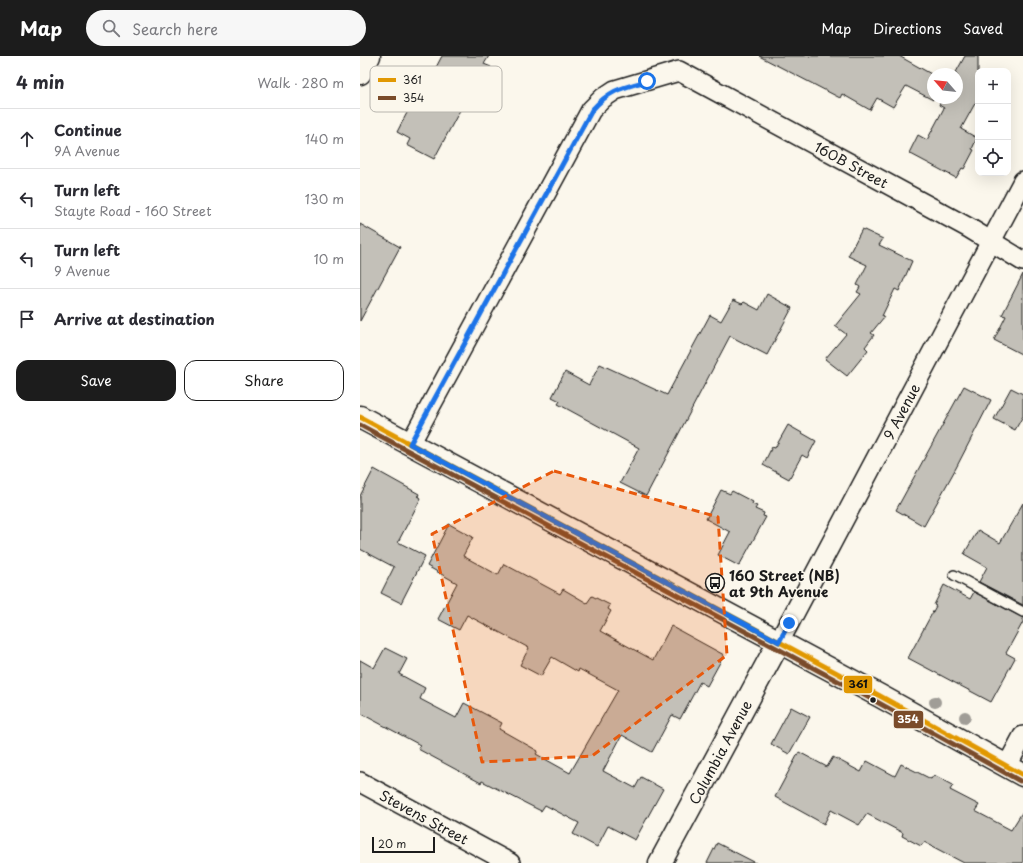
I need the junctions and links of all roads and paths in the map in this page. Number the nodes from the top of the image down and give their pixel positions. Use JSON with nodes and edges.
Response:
{"nodes":[{"id":1,"x":369,"y":56,"type":"edge"},
{"id":2,"x":360,"y":73,"type":"edge"},
{"id":3,"x":1023,"y":181,"type":"edge"},
{"id":4,"x":991,"y":242,"type":"junction"},
{"id":5,"x":1023,"y":261,"type":"edge"},
{"id":6,"x":360,"y":417,"type":"edge"},
{"id":7,"x":410,"y":444,"type":"junction"},
{"id":8,"x":954,"y":575,"type":"dead end"},
{"id":9,"x":1023,"y":612,"type":"edge"},
{"id":10,"x":779,"y":642,"type":"junction"},
{"id":11,"x":1023,"y":736,"type":"edge"},
{"id":12,"x":1015,"y":771,"type":"edge"},
{"id":13,"x":360,"y":782,"type":"edge"},
{"id":14,"x":510,"y":863,"type":"edge"},
{"id":15,"x":660,"y":863,"type":"edge"}],
"edges":[{"from":1,"to":2,"type":"main road"},
{"from":3,"to":4,"type":"street","name":"9 Avenue"},
{"from":4,"to":5,"type":"street","name":"160B Street"},
{"from":4,"to":7,"type":"street","name":"160B Street"},
{"from":4,"to":10,"type":"street","name":"9 Avenue"},
{"from":6,"to":7,"type":"main road"},
{"from":7,"to":10,"type":"main road"},
{"from":8,"to":9,"type":"lane"},
{"from":10,"to":12,"type":"main road"},
{"from":10,"to":15,"type":"main road","name":"Columbia Avenue"},
{"from":11,"to":12,"type":"street"},
{"from":13,"to":14,"type":"street","name":"Stevens Street"}]}
